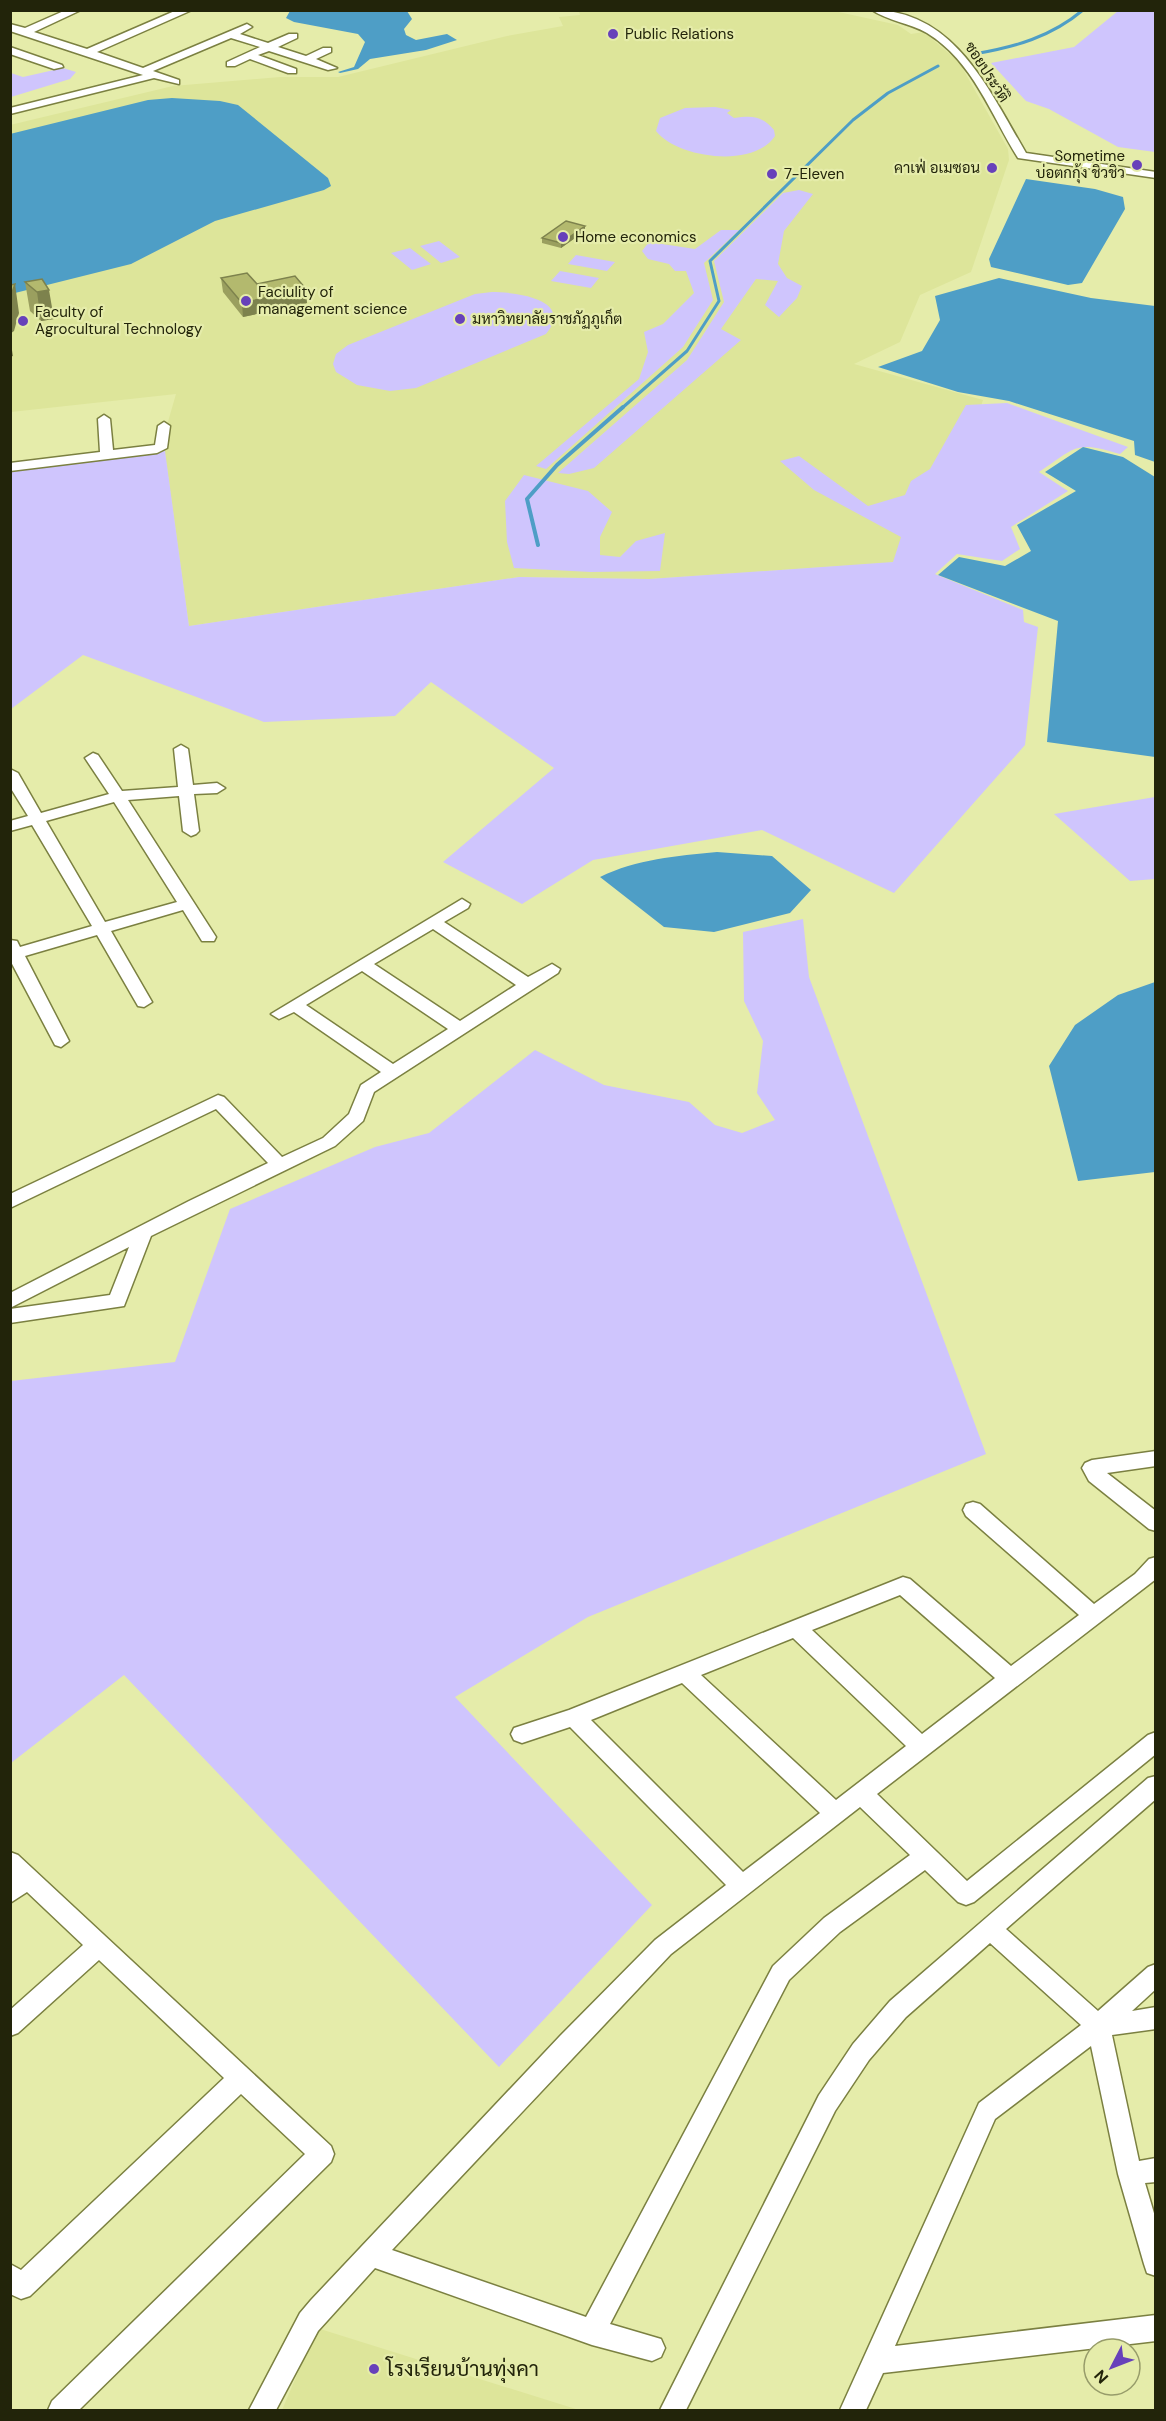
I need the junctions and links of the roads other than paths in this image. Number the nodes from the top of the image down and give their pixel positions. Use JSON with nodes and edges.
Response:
{"nodes":[{"id":1,"x":76,"y":10,"type":"edge"},
{"id":2,"x":187,"y":10,"type":"edge"},
{"id":3,"x":877,"y":10,"type":"edge"},
{"id":4,"x":10,"y":27,"type":"edge"},
{"id":5,"x":247,"y":27,"type":"dead end"},
{"id":6,"x":25,"y":32,"type":"junction"},
{"id":7,"x":230,"y":34,"type":"junction"},
{"id":8,"x":293,"y":36,"type":"dead end"},
{"id":9,"x":268,"y":47,"type":"junction"},
{"id":10,"x":10,"y":50,"type":"edge"},
{"id":11,"x":327,"y":50,"type":"dead end"},
{"id":12,"x":89,"y":52,"type":"junction"},
{"id":13,"x":250,"y":56,"type":"junction"},
{"id":14,"x":308,"y":59,"type":"junction"},
{"id":15,"x":231,"y":64,"type":"dead end"},
{"id":16,"x":58,"y":67,"type":"dead end"},
{"id":17,"x":332,"y":68,"type":"dead end"},
{"id":18,"x":292,"y":71,"type":"dead end"},
{"id":19,"x":150,"y":73,"type":"junction"},
{"id":20,"x":76,"y":80,"type":"dead end"},
{"id":21,"x":175,"y":82,"type":"dead end"},
{"id":22,"x":90,"y":91,"type":"junction"},
{"id":23,"x":10,"y":111,"type":"edge"},
{"id":24,"x":1155,"y":175,"type":"edge"},
{"id":25,"x":104,"y":419,"type":"dead end"},
{"id":26,"x":164,"y":426,"type":"dead end"},
{"id":27,"x":107,"y":456,"type":"junction"},
{"id":28,"x":10,"y":467,"type":"edge"},
{"id":29,"x":181,"y":749,"type":"dead end"},
{"id":30,"x":93,"y":758,"type":"dead end"},
{"id":31,"x":10,"y":773,"type":"edge"},
{"id":32,"x":217,"y":788,"type":"dead end"},
{"id":33,"x":186,"y":791,"type":"junction"},
{"id":34,"x":119,"y":796,"type":"junction"},
{"id":35,"x":38,"y":818,"type":"junction"},
{"id":36,"x":10,"y":826,"type":"edge"},
{"id":37,"x":191,"y":831,"type":"dead end"},
{"id":38,"x":187,"y":904,"type":"junction"},
{"id":39,"x":462,"y":904,"type":"dead end"},
{"id":40,"x":434,"y":922,"type":"junction"},
{"id":41,"x":101,"y":928,"type":"junction"},
{"id":42,"x":208,"y":937,"type":"dead end"},
{"id":43,"x":12,"y":950,"type":"edge"},
{"id":44,"x":363,"y":964,"type":"junction"},
{"id":45,"x":552,"y":969,"type":"dead end"},
{"id":46,"x":528,"y":985,"type":"junction"},
{"id":47,"x":144,"y":1002,"type":"dead end"},
{"id":48,"x":295,"y":1005,"type":"junction"},
{"id":49,"x":279,"y":1014,"type":"dead end"},
{"id":50,"x":460,"y":1029,"type":"junction"},
{"id":51,"x":61,"y":1041,"type":"dead end"},
{"id":52,"x":393,"y":1072,"type":"junction"},
{"id":53,"x":281,"y":1166,"type":"junction"},
{"id":54,"x":10,"y":1202,"type":"edge"},
{"id":55,"x":144,"y":1231,"type":"junction"},
{"id":56,"x":10,"y":1301,"type":"edge"},
{"id":57,"x":10,"y":1317,"type":"edge"},
{"id":58,"x":1155,"y":1458,"type":"edge"},
{"id":59,"x":973,"y":1510,"type":"dead end"},
{"id":60,"x":1155,"y":1523,"type":"edge"},
{"id":61,"x":1151,"y":1578,"type":"edge"},
{"id":62,"x":1094,"y":1616,"type":"junction"},
{"id":63,"x":797,"y":1629,"type":"junction"},
{"id":64,"x":684,"y":1672,"type":"junction"},
{"id":65,"x":1010,"y":1678,"type":"junction"},
{"id":66,"x":574,"y":1717,"type":"junction"},
{"id":67,"x":522,"y":1734,"type":"dead end"},
{"id":68,"x":1155,"y":1741,"type":"edge"},
{"id":69,"x":922,"y":1748,"type":"junction"},
{"id":70,"x":1155,"y":1785,"type":"edge"},
{"id":71,"x":862,"y":1794,"type":"junction"},
{"id":72,"x":835,"y":1813,"type":"junction"},
{"id":73,"x":927,"y":1856,"type":"junction"},
{"id":74,"x":10,"y":1862,"type":"edge"},
{"id":75,"x":19,"y":1885,"type":"edge"},
{"id":76,"x":743,"y":1887,"type":"junction"},
{"id":77,"x":990,"y":1929,"type":"junction"},
{"id":78,"x":100,"y":1945,"type":"junction"},
{"id":79,"x":1155,"y":1974,"type":"edge"},
{"id":80,"x":1155,"y":2018,"type":"edge"},
{"id":81,"x":10,"y":2025,"type":"edge"},
{"id":82,"x":1098,"y":2026,"type":"junction"},
{"id":83,"x":241,"y":2078,"type":"junction"},
{"id":84,"x":1155,"y":2170,"type":"edge"},
{"id":85,"x":1130,"y":2174,"type":"junction"},
{"id":86,"x":373,"y":2254,"type":"junction"},
{"id":87,"x":1155,"y":2264,"type":"edge"},
{"id":88,"x":10,"y":2276,"type":"edge"},
{"id":89,"x":1155,"y":2328,"type":"edge"},
{"id":90,"x":592,"y":2332,"type":"junction"},
{"id":91,"x":652,"y":2348,"type":"dead end"},
{"id":92,"x":874,"y":2361,"type":"junction"},
{"id":93,"x":61,"y":2410,"type":"edge"},
{"id":94,"x":262,"y":2410,"type":"edge"},
{"id":95,"x":673,"y":2410,"type":"edge"},
{"id":96,"x":853,"y":2410,"type":"edge"}],
"edges":[{"from":1,"to":6,"type":"street"},
{"from":2,"to":12,"type":"street"},
{"from":3,"to":24,"type":"street","name":"ซอยประวัติ"},
{"from":4,"to":6,"type":"street"},
{"from":5,"to":7,"type":"street"},
{"from":6,"to":12,"type":"street"},
{"from":7,"to":9,"type":"street"},
{"from":7,"to":19,"type":"street"},
{"from":8,"to":9,"type":"street"},
{"from":9,"to":13,"type":"street"},
{"from":9,"to":14,"type":"street"},
{"from":10,"to":16,"type":"street"},
{"from":11,"to":14,"type":"street"},
{"from":12,"to":19,"type":"street"},
{"from":13,"to":15,"type":"street"},
{"from":13,"to":18,"type":"street"},
{"from":14,"to":17,"type":"street"},
{"from":19,"to":21,"type":"street"},
{"from":19,"to":22,"type":"street"},
{"from":20,"to":22,"type":"street"},
{"from":22,"to":23,"type":"street"},
{"from":25,"to":27,"type":"street"},
{"from":26,"to":27,"type":"street"},
{"from":27,"to":28,"type":"street"},
{"from":29,"to":33,"type":"street"},
{"from":30,"to":34,"type":"street"},
{"from":31,"to":35,"type":"street"},
{"from":32,"to":33,"type":"street"},
{"from":33,"to":34,"type":"street"},
{"from":33,"to":37,"type":"street"},
{"from":34,"to":35,"type":"street"},
{"from":34,"to":38,"type":"street"},
{"from":35,"to":36,"type":"street"},
{"from":35,"to":41,"type":"street"},
{"from":38,"to":41,"type":"street"},
{"from":38,"to":42,"type":"street"},
{"from":39,"to":40,"type":"street"},
{"from":40,"to":44,"type":"street"},
{"from":40,"to":46,"type":"street"},
{"from":41,"to":43,"type":"street"},
{"from":41,"to":47,"type":"street"},
{"from":43,"to":51,"type":"street"},
{"from":44,"to":48,"type":"street"},
{"from":44,"to":50,"type":"street"},
{"from":45,"to":46,"type":"street"},
{"from":46,"to":50,"type":"street"},
{"from":48,"to":49,"type":"street"},
{"from":48,"to":52,"type":"street"},
{"from":50,"to":52,"type":"street"},
{"from":52,"to":53,"type":"street"},
{"from":53,"to":54,"type":"street"},
{"from":53,"to":55,"type":"street"},
{"from":55,"to":56,"type":"street"},
{"from":55,"to":57,"type":"street"},
{"from":58,"to":60,"type":"street"},
{"from":59,"to":62,"type":"street"},
{"from":61,"to":62,"type":"street"},
{"from":62,"to":65,"type":"street"},
{"from":63,"to":64,"type":"street"},
{"from":63,"to":65,"type":"street"},
{"from":63,"to":69,"type":"street"},
{"from":64,"to":66,"type":"street"},
{"from":64,"to":72,"type":"street"},
{"from":65,"to":69,"type":"street"},
{"from":66,"to":67,"type":"street"},
{"from":66,"to":76,"type":"street"},
{"from":68,"to":73,"type":"street"},
{"from":69,"to":71,"type":"street"},
{"from":70,"to":77,"type":"street"},
{"from":71,"to":72,"type":"street"},
{"from":71,"to":73,"type":"street"},
{"from":72,"to":76,"type":"street"},
{"from":73,"to":90,"type":"street"},
{"from":74,"to":75,"type":"street"},
{"from":75,"to":78,"type":"street"},
{"from":76,"to":86,"type":"street"},
{"from":77,"to":82,"type":"street"},
{"from":77,"to":95,"type":"street"},
{"from":78,"to":81,"type":"street"},
{"from":78,"to":83,"type":"street"},
{"from":79,"to":82,"type":"street"},
{"from":80,"to":82,"type":"street"},
{"from":82,"to":85,"type":"street"},
{"from":82,"to":92,"type":"street"},
{"from":83,"to":88,"type":"street"},
{"from":83,"to":93,"type":"street"},
{"from":84,"to":85,"type":"street"},
{"from":85,"to":87,"type":"street"},
{"from":86,"to":90,"type":"street"},
{"from":86,"to":94,"type":"street"},
{"from":89,"to":92,"type":"street"},
{"from":90,"to":91,"type":"street"},
{"from":92,"to":96,"type":"street"}]}
